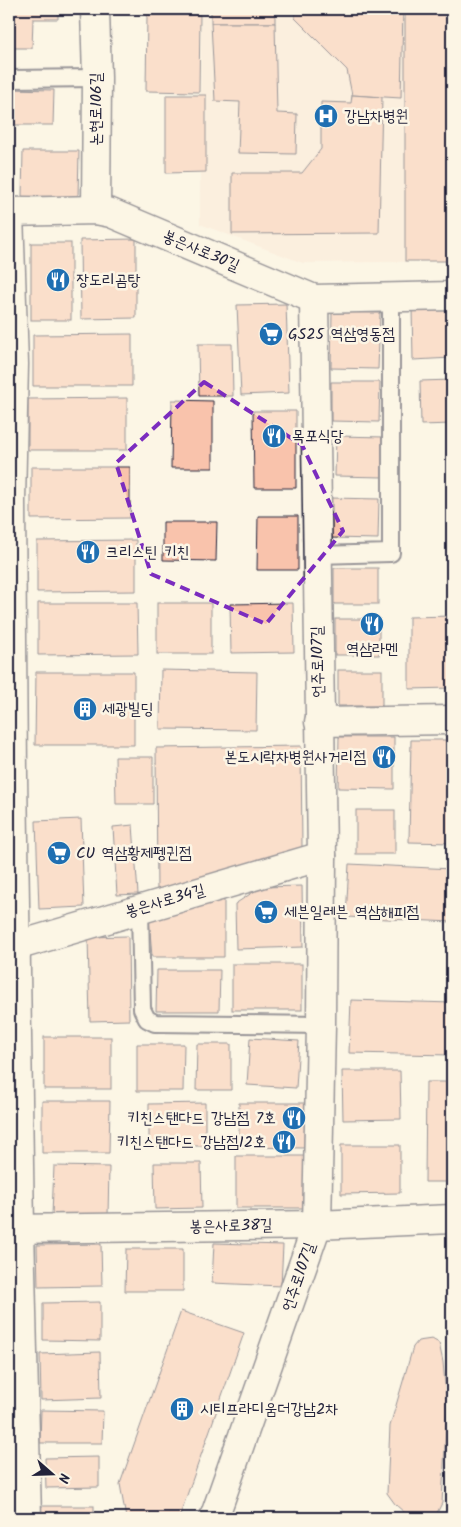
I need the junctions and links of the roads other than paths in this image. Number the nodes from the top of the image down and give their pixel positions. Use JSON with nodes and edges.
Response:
{"nodes":[{"id":1,"x":95,"y":9,"type":"edge"},
{"id":2,"x":97,"y":78,"type":"junction"},
{"id":3,"x":9,"y":79,"type":"edge"},
{"id":4,"x":96,"y":210,"type":"junction"},
{"id":5,"x":9,"y":213,"type":"edge"},
{"id":6,"x":452,"y":296,"type":"edge"},
{"id":7,"x":391,"y":297,"type":"junction"},
{"id":8,"x":314,"y":299,"type":"junction"},
{"id":9,"x":11,"y":364,"type":"edge"},
{"id":10,"x":10,"y":500,"type":"edge"},
{"id":11,"x":316,"y":555,"type":"junction"},
{"id":12,"x":11,"y":638,"type":"edge"},
{"id":13,"x":452,"y":720,"type":"edge"},
{"id":14,"x":319,"y":722,"type":"junction"},
{"id":15,"x":11,"y":775,"type":"edge"},
{"id":16,"x":322,"y":856,"type":"junction"},
{"id":17,"x":140,"y":908,"type":"junction"},
{"id":18,"x":12,"y":947,"type":"edge"},
{"id":19,"x":321,"y":1025,"type":"junction"},
{"id":20,"x":452,"y":1219,"type":"edge"},
{"id":21,"x":317,"y":1225,"type":"junction"},
{"id":22,"x":14,"y":1229,"type":"edge"},
{"id":23,"x":27,"y":1518,"type":"edge"},
{"id":24,"x":214,"y":1518,"type":"edge"}],
"edges":[{"from":1,"to":2,"type":"street","name":"논현로106길"},
{"from":2,"to":3,"type":"lane"},
{"from":2,"to":4,"type":"street","name":"논현로106길"},
{"from":4,"to":5,"type":"street","name":"봉은사로30길"},
{"from":4,"to":8,"type":"street","name":"봉은사로30길"},
{"from":5,"to":9,"type":"street"},
{"from":6,"to":7,"type":"street","name":"봉은사로30길"},
{"from":7,"to":8,"type":"street","name":"봉은사로30길"},
{"from":7,"to":11,"type":"lane"},
{"from":8,"to":11,"type":"street","name":"언주로107길"},
{"from":9,"to":10,"type":"street"},
{"from":10,"to":12,"type":"street"},
{"from":11,"to":14,"type":"street","name":"언주로107길"},
{"from":12,"to":15,"type":"street"},
{"from":13,"to":14,"type":"street"},
{"from":14,"to":16,"type":"street","name":"언주로107길"},
{"from":15,"to":18,"type":"street"},
{"from":16,"to":17,"type":"street","name":"봉은사로34길"},
{"from":16,"to":19,"type":"street","name":"언주로107길"},
{"from":17,"to":18,"type":"street","name":"봉은사로34길"},
{"from":17,"to":19,"type":"lane"},
{"from":18,"to":22,"type":"street"},
{"from":19,"to":21,"type":"street","name":"언주로107길"},
{"from":20,"to":21,"type":"street","name":"봉은사로38길"},
{"from":21,"to":22,"type":"street","name":"봉은사로38길"},
{"from":21,"to":24,"type":"street","name":"언주로107길"},
{"from":22,"to":23,"type":"street"}]}
